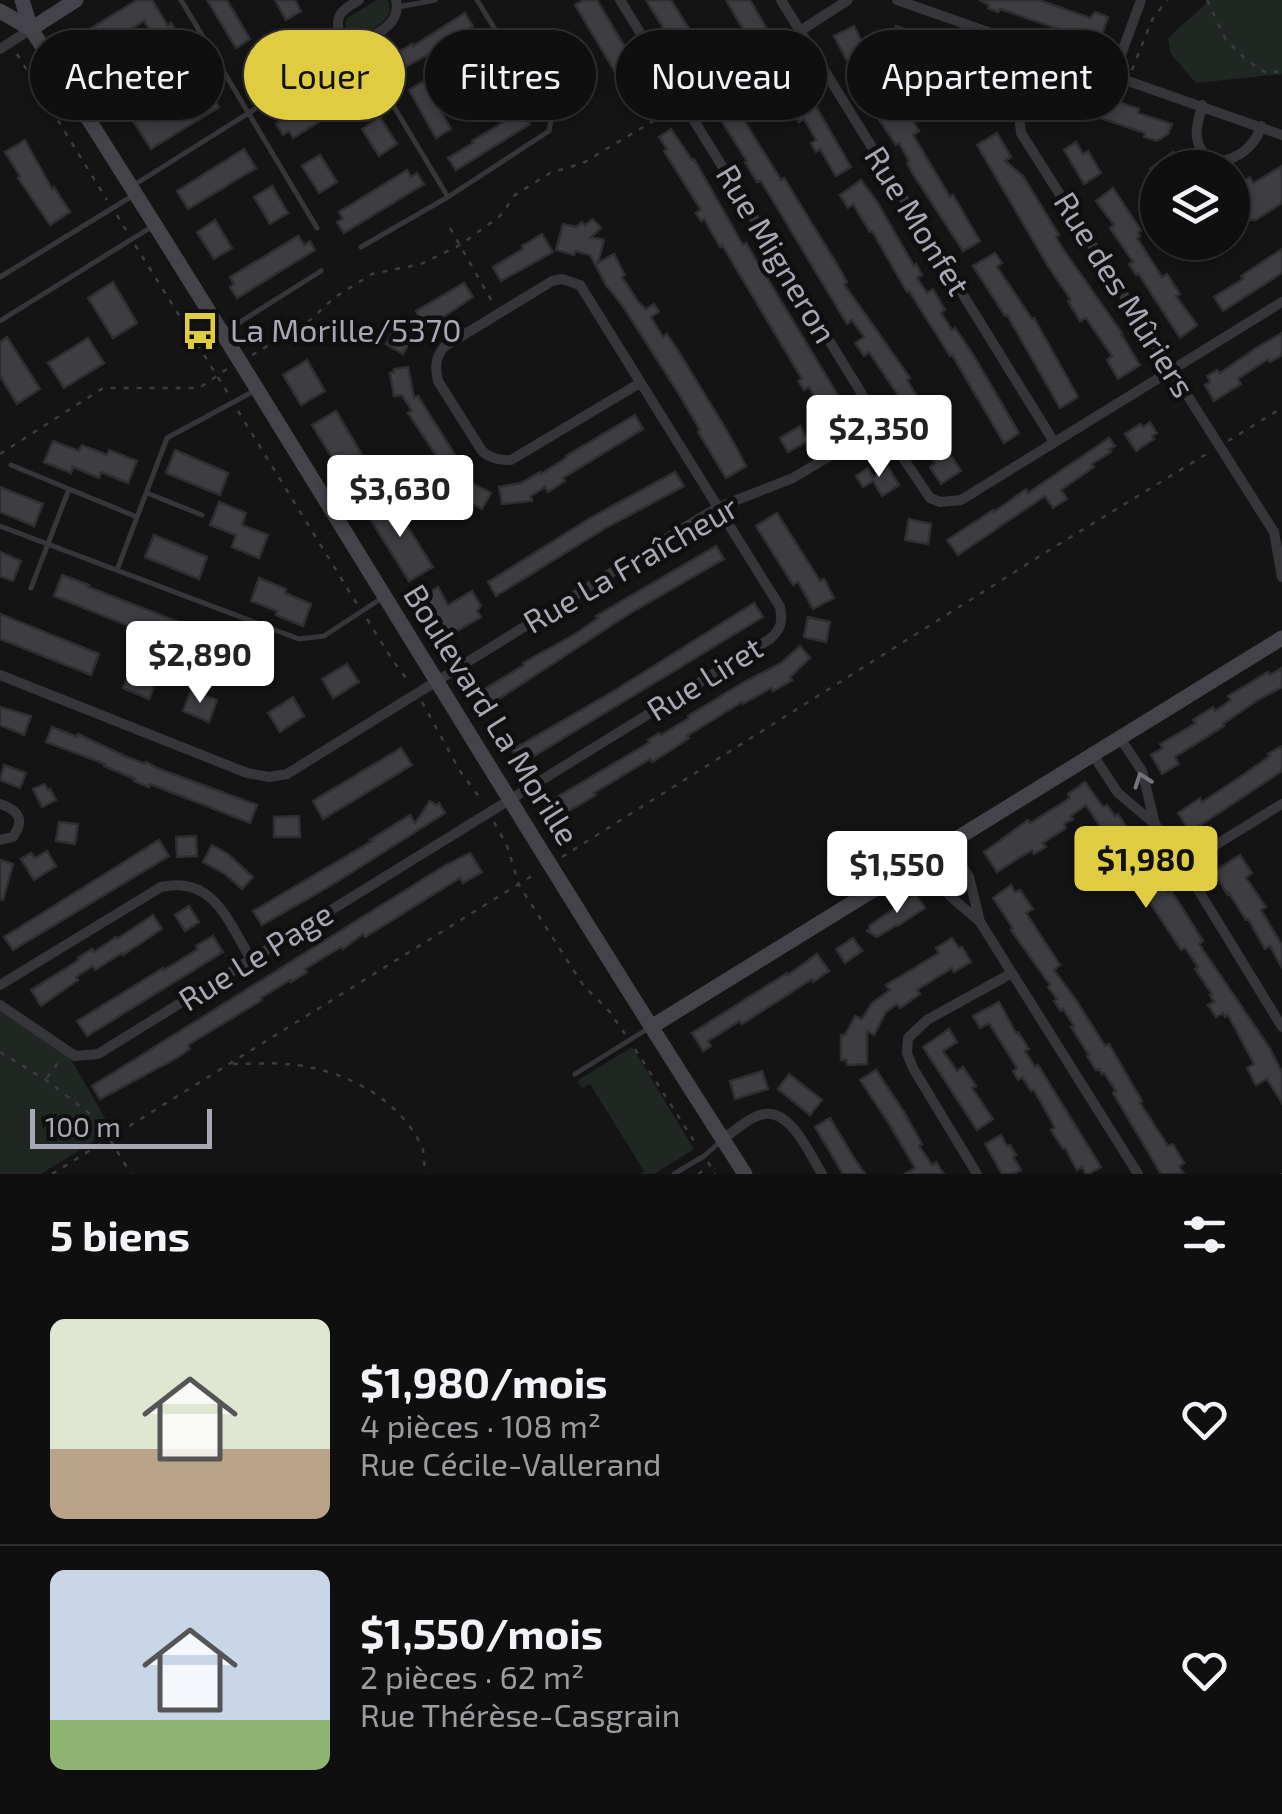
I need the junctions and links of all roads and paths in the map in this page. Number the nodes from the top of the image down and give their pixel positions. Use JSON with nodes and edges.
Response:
{"nodes":[{"id":1,"x":22,"y":0,"type":"edge"},
{"id":2,"x":76,"y":0,"type":"edge"},
{"id":3,"x":181,"y":0,"type":"edge"},
{"id":4,"x":359,"y":0,"type":"edge"},
{"id":5,"x":435,"y":0,"type":"edge"},
{"id":6,"x":477,"y":0,"type":"edge"},
{"id":7,"x":620,"y":0,"type":"edge"},
{"id":8,"x":781,"y":0,"type":"edge"},
{"id":9,"x":848,"y":0,"type":"edge"},
{"id":10,"x":898,"y":0,"type":"edge"},
{"id":11,"x":1141,"y":0,"type":"edge"},
{"id":12,"x":1167,"y":0,"type":"edge"},
{"id":13,"x":1207,"y":0,"type":"edge"},
{"id":14,"x":397,"y":4,"type":"edge"},
{"id":15,"x":0,"y":10,"type":"edge"},
{"id":16,"x":32,"y":29,"type":"junction"},
{"id":17,"x":338,"y":30,"type":"edge"},
{"id":18,"x":381,"y":30,"type":"edge"},
{"id":19,"x":639,"y":30,"type":"edge"},
{"id":20,"x":799,"y":30,"type":"edge"},
{"id":21,"x":802,"y":30,"type":"edge"},
{"id":22,"x":986,"y":30,"type":"edge"},
{"id":23,"x":1128,"y":36,"type":"edge"},
{"id":24,"x":0,"y":49,"type":"edge"},
{"id":25,"x":1282,"y":71,"type":"edge"},
{"id":26,"x":827,"y":75,"type":"edge"},
{"id":27,"x":1128,"y":80,"type":"joint"},
{"id":28,"x":1202,"y":105,"type":"junction"},
{"id":29,"x":244,"y":106,"type":"edge"},
{"id":30,"x":244,"y":116,"type":"edge"},
{"id":31,"x":252,"y":120,"type":"edge"},
{"id":32,"x":402,"y":120,"type":"edge"},
{"id":33,"x":654,"y":120,"type":"edge"},
{"id":34,"x":695,"y":120,"type":"edge"},
{"id":35,"x":1018,"y":120,"type":"edge"},
{"id":36,"x":1261,"y":126,"type":"junction"},
{"id":37,"x":1282,"y":135,"type":"edge"},
{"id":38,"x":134,"y":190,"type":"junction"},
{"id":39,"x":448,"y":197,"type":"junction"},
{"id":40,"x":155,"y":224,"type":"junction"},
{"id":41,"x":317,"y":228,"type":"dead end"},
{"id":42,"x":450,"y":228,"type":"dead end"},
{"id":43,"x":460,"y":244,"type":"junction"},
{"id":44,"x":362,"y":248,"type":"dead end"},
{"id":45,"x":321,"y":271,"type":"dead end"},
{"id":46,"x":0,"y":277,"type":"edge"},
{"id":47,"x":1282,"y":302,"type":"edge"},
{"id":48,"x":499,"y":312,"type":"junction"},
{"id":49,"x":0,"y":321,"type":"edge"},
{"id":50,"x":223,"y":333,"type":"junction"},
{"id":51,"x":240,"y":362,"type":"junction"},
{"id":52,"x":1172,"y":371,"type":"junction"},
{"id":53,"x":640,"y":383,"type":"junction"},
{"id":54,"x":257,"y":389,"type":"junction"},
{"id":55,"x":1282,"y":408,"type":"edge"},
{"id":56,"x":881,"y":426,"type":"junction"},
{"id":57,"x":1054,"y":442,"type":"junction"},
{"id":58,"x":1220,"y":446,"type":"junction"},
{"id":59,"x":0,"y":454,"type":"edge"},
{"id":60,"x":11,"y":465,"type":"dead end"},
{"id":61,"x":70,"y":489,"type":"junction"},
{"id":62,"x":147,"y":492,"type":"junction"},
{"id":63,"x":719,"y":507,"type":"junction"},
{"id":64,"x":202,"y":514,"type":"dead end"},
{"id":65,"x":137,"y":517,"type":"junction"},
{"id":66,"x":0,"y":526,"type":"edge"},
{"id":67,"x":1278,"y":534,"type":"edge"},
{"id":68,"x":49,"y":544,"type":"junction"},
{"id":69,"x":117,"y":570,"type":"junction"},
{"id":70,"x":1282,"y":577,"type":"edge"},
{"id":71,"x":32,"y":588,"type":"dead end"},
{"id":72,"x":385,"y":596,"type":"junction"},
{"id":73,"x":1282,"y":638,"type":"edge"},
{"id":74,"x":0,"y":675,"type":"edge"},
{"id":75,"x":438,"y":681,"type":"junction"},
{"id":76,"x":1120,"y":738,"type":"junction"},
{"id":77,"x":1092,"y":755,"type":"junction"},
{"id":78,"x":510,"y":800,"type":"junction"},
{"id":79,"x":0,"y":804,"type":"edge"},
{"id":80,"x":1282,"y":804,"type":"edge"},
{"id":81,"x":1156,"y":826,"type":"junction"},
{"id":82,"x":0,"y":840,"type":"edge"},
{"id":83,"x":947,"y":843,"type":"junction"},
{"id":84,"x":924,"y":858,"type":"junction"},
{"id":85,"x":551,"y":864,"type":"junction"},
{"id":86,"x":1184,"y":866,"type":"junction"},
{"id":87,"x":980,"y":922,"type":"junction"},
{"id":88,"x":251,"y":960,"type":"junction"},
{"id":89,"x":1012,"y":973,"type":"junction"},
{"id":90,"x":0,"y":985,"type":"edge"},
{"id":91,"x":0,"y":1006,"type":"edge"},
{"id":92,"x":651,"y":1027,"type":"junction"},
{"id":93,"x":1282,"y":1027,"type":"edge"},
{"id":94,"x":66,"y":1051,"type":"junction"},
{"id":95,"x":0,"y":1052,"type":"edge"},
{"id":96,"x":231,"y":1064,"type":"junction"},
{"id":97,"x":575,"y":1074,"type":"dead end"},
{"id":98,"x":46,"y":1080,"type":"junction"},
{"id":99,"x":108,"y":1139,"type":"junction"},
{"id":100,"x":723,"y":1140,"type":"junction"},
{"id":101,"x":710,"y":1166,"type":"dead end"},
{"id":102,"x":52,"y":1174,"type":"edge"},
{"id":103,"x":131,"y":1174,"type":"edge"},
{"id":104,"x":427,"y":1174,"type":"edge"},
{"id":105,"x":674,"y":1174,"type":"edge"},
{"id":106,"x":698,"y":1174,"type":"edge"},
{"id":107,"x":745,"y":1174,"type":"edge"},
{"id":108,"x":822,"y":1174,"type":"edge"},
{"id":109,"x":978,"y":1174,"type":"edge"},
{"id":110,"x":1138,"y":1174,"type":"edge"}],
"edges":[{"from":1,"to":16,"type":"street","name":"Boulevard La Morille"},
{"from":2,"to":16,"type":"street"},
{"from":3,"to":29,"type":"lane"},
{"from":4,"to":17,"type":"street"},
{"from":5,"to":14,"type":"lane"},
{"from":6,"to":39,"type":"lane"},
{"from":7,"to":19,"type":"street","name":"Rue Migneron"},
{"from":8,"to":20,"type":"street","name":"Rue Monfet"},
{"from":9,"to":21,"type":"street"},
{"from":10,"to":22,"type":"street"},
{"from":11,"to":23,"type":"street"},
{"from":12,"to":27,"type":"path"},
{"from":13,"to":25,"type":"path"},
{"from":14,"to":18,"type":"street"},
{"from":15,"to":16,"type":"street","name":"Boulevard La Morille"},
{"from":16,"to":24,"type":"street"},
{"from":16,"to":38,"type":"street","name":"Boulevard La Morille"},
{"from":26,"to":57,"type":"street","name":"Rue Monfet"},
{"from":27,"to":28,"type":"street"},
{"from":28,"to":36,"type":"street"},
{"from":28,"to":36,"type":"street"},
{"from":30,"to":38,"type":"lane"},
{"from":31,"to":41,"type":"lane"},
{"from":32,"to":39,"type":"lane"},
{"from":33,"to":43,"type":"path"},
{"from":34,"to":56,"type":"street","name":"Rue Migneron"},
{"from":35,"to":52,"type":"street","name":"Rue des Mûriers"},
{"from":36,"to":37,"type":"street"},
{"from":38,"to":40,"type":"street","name":"Boulevard La Morille"},
{"from":38,"to":46,"type":"lane"},
{"from":39,"to":44,"type":"lane"},
{"from":40,"to":49,"type":"lane"},
{"from":40,"to":50,"type":"street","name":"Boulevard La Morille"},
{"from":42,"to":43,"type":"path"},
{"from":43,"to":48,"type":"path"},
{"from":43,"to":51,"type":"path"},
{"from":45,"to":50,"type":"lane"},
{"from":47,"to":52,"type":"street"},
{"from":48,"to":53,"type":"street"},
{"from":48,"to":53,"type":"street"},
{"from":50,"to":51,"type":"street","name":"Boulevard La Morille"},
{"from":51,"to":54,"type":"street","name":"Boulevard La Morille"},
{"from":51,"to":59,"type":"path"},
{"from":52,"to":57,"type":"street"},
{"from":52,"to":58,"type":"street","name":"Rue des Mûriers"},
{"from":53,"to":63,"type":"street"},
{"from":54,"to":62,"type":"lane"},
{"from":54,"to":72,"type":"street","name":"Boulevard La Morille"},
{"from":55,"to":58,"type":"path"},
{"from":56,"to":57,"type":"street","name":"Rue Migneron"},
{"from":56,"to":63,"type":"street","name":"Rue La Fraîcheur"},
{"from":58,"to":67,"type":"street","name":"Rue des Mûriers"},
{"from":58,"to":85,"type":"path"},
{"from":60,"to":61,"type":"lane"},
{"from":61,"to":65,"type":"lane"},
{"from":61,"to":68,"type":"lane"},
{"from":62,"to":64,"type":"lane"},
{"from":62,"to":65,"type":"lane"},
{"from":63,"to":75,"type":"street","name":"Rue La Fraîcheur"},
{"from":63,"to":78,"type":"street","name":"Rue Liret"},
{"from":65,"to":69,"type":"lane"},
{"from":66,"to":68,"type":"lane"},
{"from":67,"to":70,"type":"street","name":"Rue des Mûriers"},
{"from":68,"to":69,"type":"lane"},
{"from":68,"to":71,"type":"lane"},
{"from":69,"to":72,"type":"lane"},
{"from":72,"to":75,"type":"street","name":"Boulevard La Morille"},
{"from":73,"to":76,"type":"street"},
{"from":74,"to":75,"type":"street","name":"Rue La Fraîcheur"},
{"from":75,"to":78,"type":"street","name":"Boulevard La Morille"},
{"from":76,"to":77,"type":"street"},
{"from":81,"to":76,"type":"street","one_way":true},
{"from":77,"to":81,"type":"street"},
{"from":77,"to":83,"type":"street"},
{"from":78,"to":85,"type":"street","name":"Boulevard La Morille"},
{"from":78,"to":88,"type":"street","name":"Rue Le Page"},
{"from":79,"to":82,"type":"street"},
{"from":80,"to":86,"type":"street"},
{"from":81,"to":86,"type":"street"},
{"from":83,"to":84,"type":"street"},
{"from":83,"to":87,"type":"street"},
{"from":84,"to":87,"type":"street"},
{"from":84,"to":92,"type":"street"},
{"from":85,"to":92,"type":"street","name":"Boulevard La Morille"},
{"from":85,"to":96,"type":"path"},
{"from":86,"to":93,"type":"street"},
{"from":87,"to":89,"type":"street"},
{"from":88,"to":90,"type":"street"},
{"from":88,"to":94,"type":"street","name":"Rue Le Page"},
{"from":89,"to":109,"type":"street"},
{"from":89,"to":110,"type":"street"},
{"from":91,"to":94,"type":"street"},
{"from":92,"to":97,"type":"lane"},
{"from":92,"to":100,"type":"street","name":"Boulevard La Morille"},
{"from":94,"to":98,"type":"path"},
{"from":95,"to":98,"type":"path"},
{"from":96,"to":99,"type":"path"},
{"from":96,"to":104,"type":"path"},
{"from":98,"to":99,"type":"path"},
{"from":99,"to":102,"type":"path"},
{"from":99,"to":103,"type":"path"},
{"from":100,"to":105,"type":"lane"},
{"from":100,"to":107,"type":"street","name":"Boulevard La Morille"},
{"from":100,"to":108,"type":"street"},
{"from":101,"to":106,"type":"path"}]}
